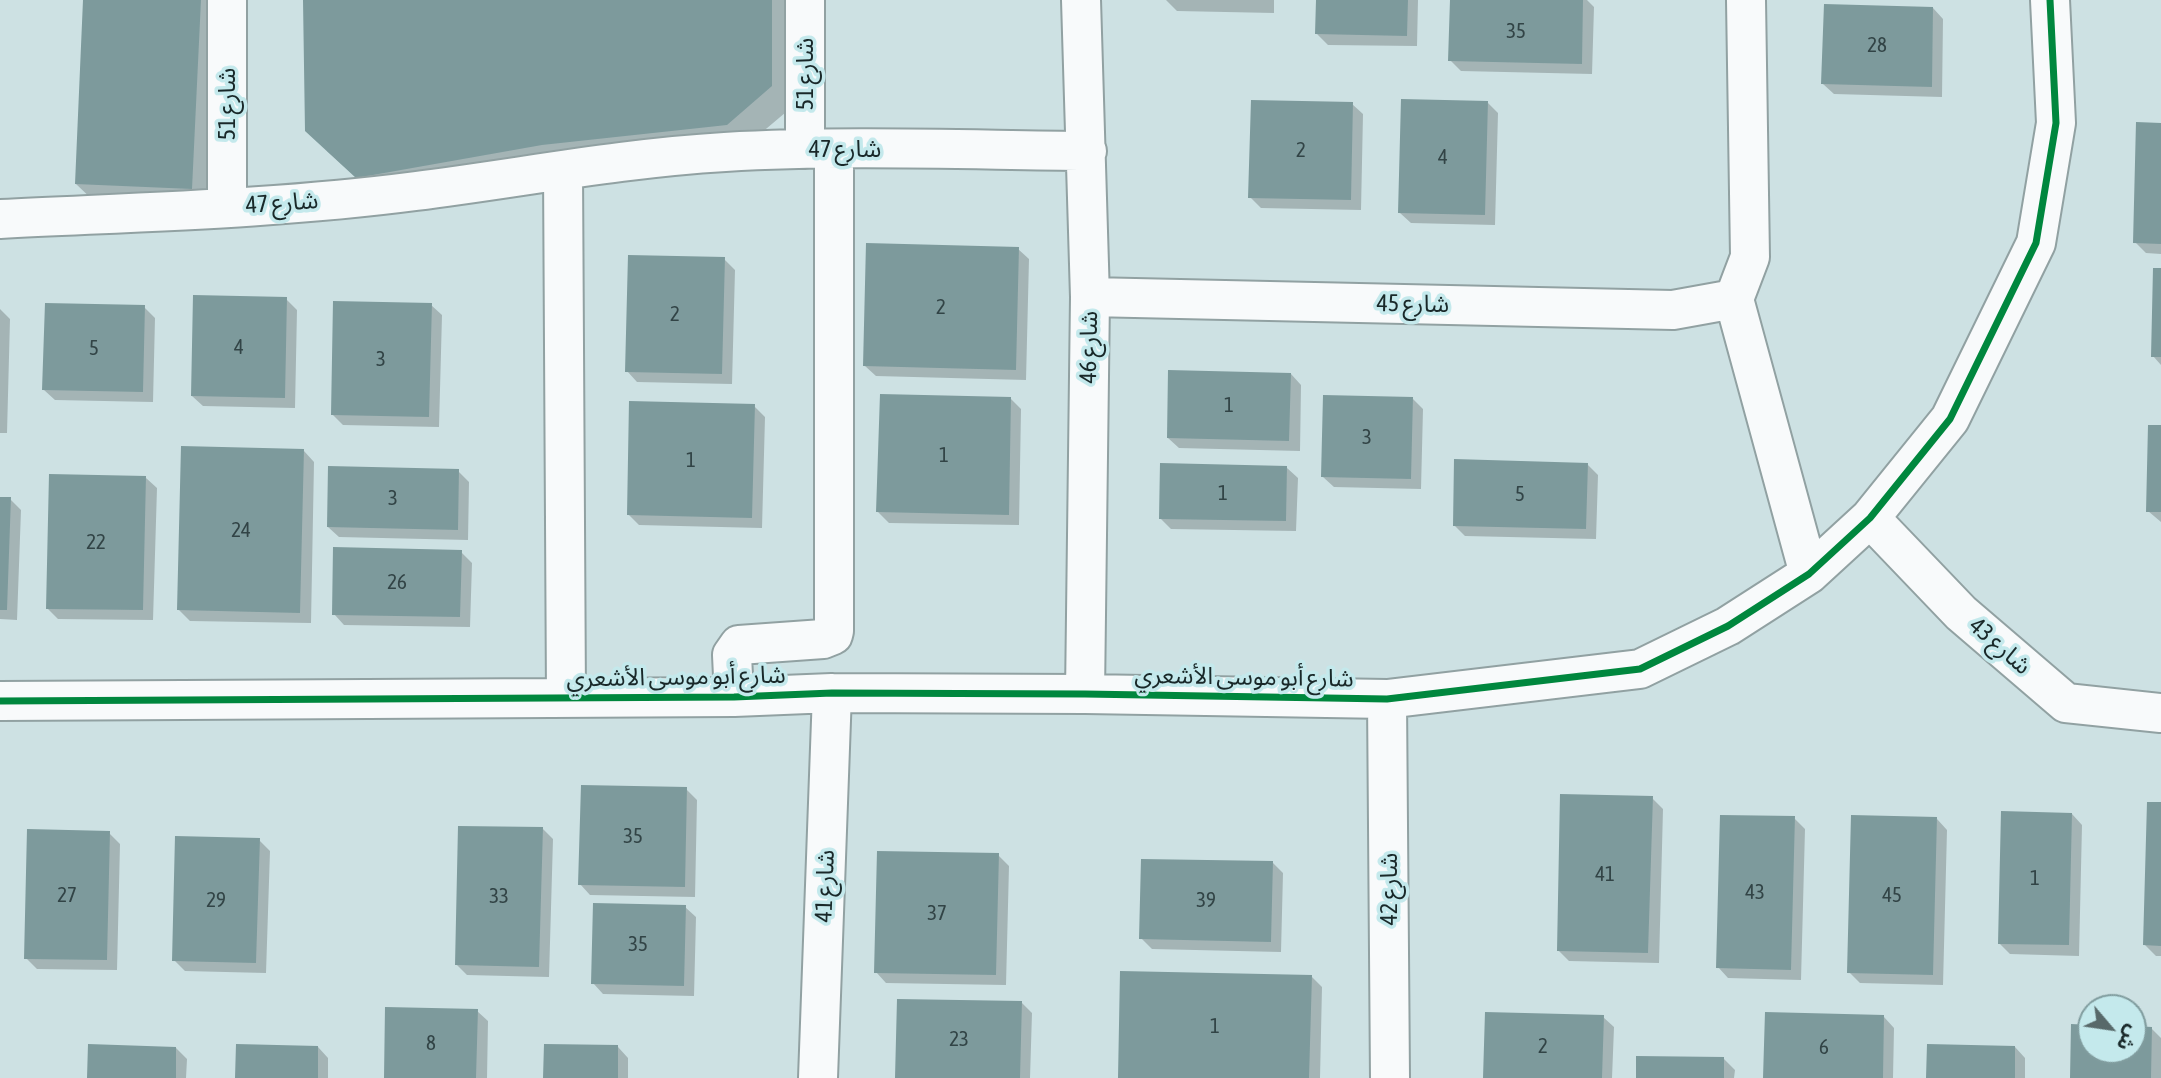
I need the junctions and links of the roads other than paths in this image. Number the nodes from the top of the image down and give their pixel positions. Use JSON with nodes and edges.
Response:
{"nodes":[{"id":1,"x":227,"y":0,"type":"edge"},
{"id":2,"x":805,"y":0,"type":"edge"},
{"id":3,"x":1081,"y":0,"type":"edge"},
{"id":4,"x":1746,"y":0,"type":"edge"},
{"id":5,"x":2050,"y":0,"type":"edge"},
{"id":6,"x":820,"y":149,"type":"junction"},
{"id":7,"x":1087,"y":151,"type":"junction"},
{"id":8,"x":563,"y":170,"type":"junction"},
{"id":9,"x":227,"y":207,"type":"junction"},
{"id":10,"x":0,"y":219,"type":"edge"},
{"id":11,"x":1090,"y":297,"type":"junction"},
{"id":12,"x":1734,"y":299,"type":"junction"},
{"id":13,"x":1870,"y":518,"type":"junction"},
{"id":14,"x":1809,"y":574,"type":"junction"},
{"id":15,"x":832,"y":693,"type":"junction"},
{"id":16,"x":1085,"y":694,"type":"junction"},
{"id":17,"x":734,"y":697,"type":"junction"},
{"id":18,"x":566,"y":698,"type":"junction"},
{"id":19,"x":1387,"y":699,"type":"junction"},
{"id":20,"x":0,"y":701,"type":"edge"},
{"id":21,"x":2161,"y":713,"type":"edge"},
{"id":22,"x":818,"y":1078,"type":"edge"},
{"id":23,"x":1390,"y":1078,"type":"edge"}],
"edges":[{"from":1,"to":9,"type":"street","name":"شارع 51"},
{"from":2,"to":6,"type":"street","name":"شارع 51"},
{"from":3,"to":7,"type":"street","name":"شارع 46"},
{"from":4,"to":12,"type":"street"},
{"from":5,"to":13,"type":"street","name":"شارع أبو موسى الأشعري"},
{"from":6,"to":7,"type":"street","name":"شارع 47"},
{"from":6,"to":8,"type":"street","name":"شارع 47"},
{"from":6,"to":17,"type":"street","name":"شارع 51"},
{"from":7,"to":11,"type":"street","name":"شارع 46"},
{"from":8,"to":9,"type":"street","name":"شارع 47"},
{"from":8,"to":18,"type":"street"},
{"from":9,"to":10,"type":"street","name":"شارع 47"},
{"from":11,"to":12,"type":"street","name":"شارع 45"},
{"from":11,"to":16,"type":"street","name":"شارع 46"},
{"from":12,"to":14,"type":"street"},
{"from":13,"to":14,"type":"street","name":"شارع أبو موسى الأشعري"},
{"from":13,"to":21,"type":"street","name":"شارع 43"},
{"from":14,"to":19,"type":"street","name":"شارع أبو موسى الأشعري"},
{"from":15,"to":16,"type":"street","name":"شارع أبو موسى الأشعري"},
{"from":15,"to":17,"type":"street","name":"شارع أبو موسى الأشعري"},
{"from":15,"to":22,"type":"street","name":"شارع 41"},
{"from":16,"to":19,"type":"street","name":"شارع أبو موسى الأشعري"},
{"from":17,"to":18,"type":"street","name":"شارع أبو موسى الأشعري"},
{"from":18,"to":20,"type":"street","name":"شارع أبو موسى الأشعري"},
{"from":19,"to":23,"type":"street","name":"شارع 42"}]}
